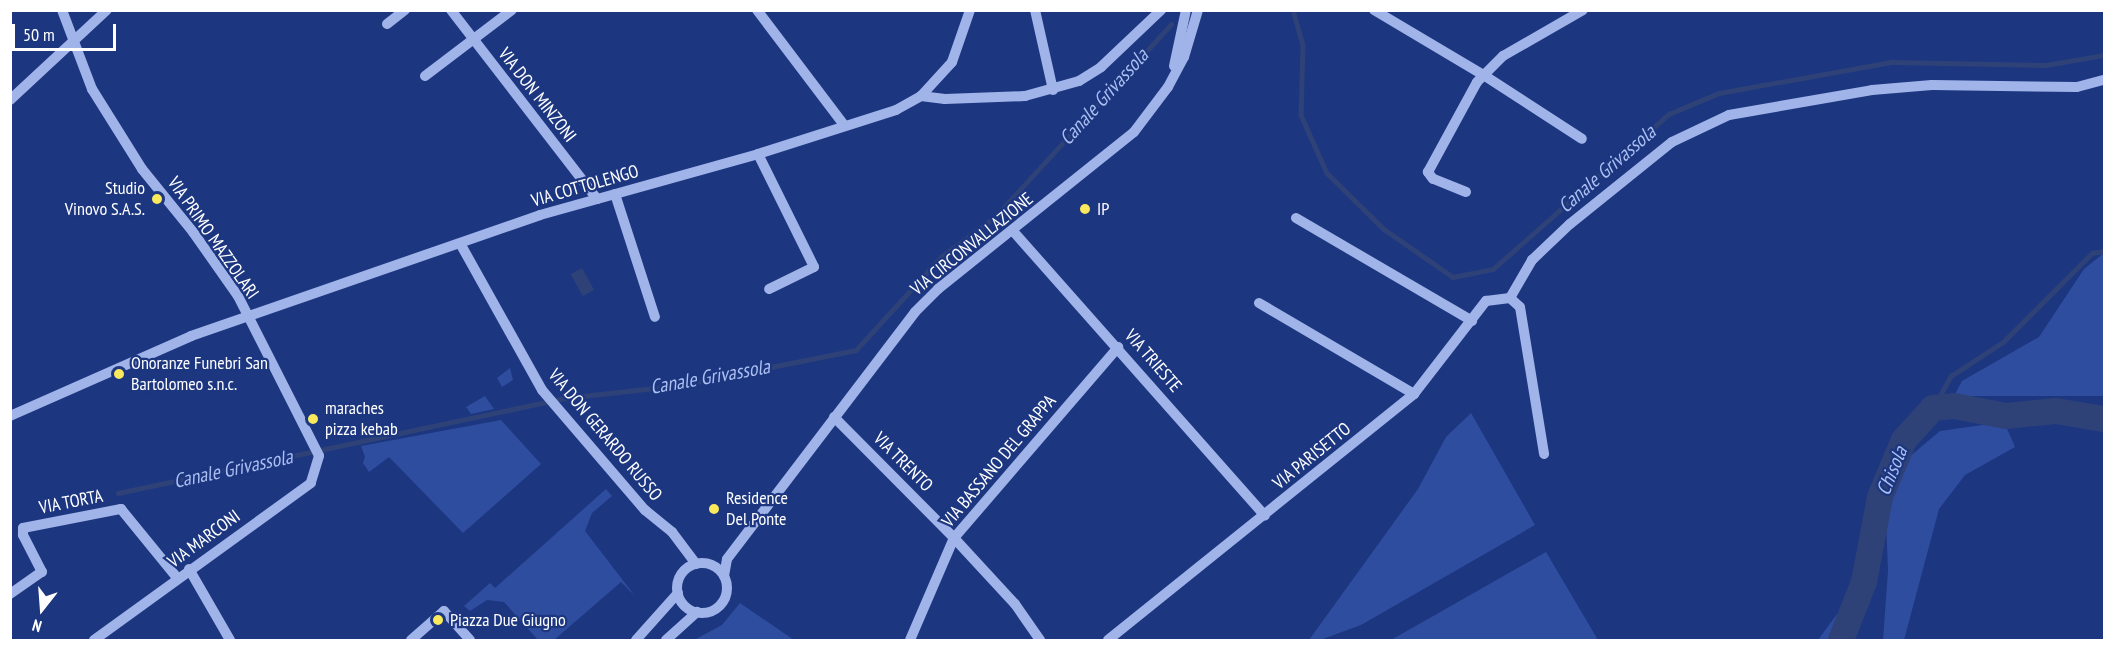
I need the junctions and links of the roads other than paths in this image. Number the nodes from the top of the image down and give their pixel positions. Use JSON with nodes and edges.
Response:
{"nodes":[{"id":1,"x":62,"y":10,"type":"edge"},
{"id":2,"x":107,"y":10,"type":"edge"},
{"id":3,"x":405,"y":10,"type":"edge"},
{"id":4,"x":451,"y":10,"type":"edge"},
{"id":5,"x":512,"y":10,"type":"edge"},
{"id":6,"x":757,"y":10,"type":"edge"},
{"id":7,"x":970,"y":10,"type":"edge"},
{"id":8,"x":1035,"y":10,"type":"edge"},
{"id":9,"x":1161,"y":10,"type":"edge"},
{"id":10,"x":1186,"y":10,"type":"edge"},
{"id":11,"x":1198,"y":10,"type":"edge"},
{"id":12,"x":1374,"y":10,"type":"edge"},
{"id":13,"x":1583,"y":10,"type":"edge"},
{"id":14,"x":387,"y":24,"type":"dead end"},
{"id":15,"x":474,"y":40,"type":"junction"},
{"id":16,"x":74,"y":43,"type":"junction"},
{"id":17,"x":1482,"y":74,"type":"junction"},
{"id":18,"x":424,"y":76,"type":"dead end"},
{"id":19,"x":2103,"y":80,"type":"dead end"},
{"id":20,"x":1168,"y":87,"type":"junction"},
{"id":21,"x":1053,"y":90,"type":"junction"},
{"id":22,"x":921,"y":96,"type":"junction"},
{"id":23,"x":10,"y":100,"type":"edge"},
{"id":24,"x":844,"y":125,"type":"junction"},
{"id":25,"x":1582,"y":139,"type":"dead end"},
{"id":26,"x":758,"y":154,"type":"junction"},
{"id":27,"x":1466,"y":192,"type":"dead end"},
{"id":28,"x":615,"y":194,"type":"junction"},
{"id":29,"x":597,"y":199,"type":"junction"},
{"id":30,"x":1296,"y":218,"type":"dead end"},
{"id":31,"x":1013,"y":231,"type":"junction"},
{"id":32,"x":461,"y":244,"type":"junction"},
{"id":33,"x":769,"y":289,"type":"dead end"},
{"id":34,"x":1510,"y":298,"type":"junction"},
{"id":35,"x":1259,"y":303,"type":"dead end"},
{"id":36,"x":248,"y":317,"type":"junction"},
{"id":37,"x":655,"y":317,"type":"dead end"},
{"id":38,"x":1472,"y":321,"type":"junction"},
{"id":39,"x":1118,"y":346,"type":"junction"},
{"id":40,"x":1414,"y":394,"type":"junction"},
{"id":41,"x":10,"y":416,"type":"edge"},
{"id":42,"x":834,"y":417,"type":"junction"},
{"id":43,"x":318,"y":453,"type":"joint"},
{"id":44,"x":1544,"y":454,"type":"dead end"},
{"id":45,"x":1265,"y":516,"type":"junction"},
{"id":46,"x":954,"y":538,"type":"junction"},
{"id":47,"x":680,"y":546,"type":"junction"},
{"id":48,"x":727,"y":559,"type":"junction"},
{"id":49,"x":696,"y":564,"type":"junction"},
{"id":50,"x":712,"y":566,"type":"junction"},
{"id":51,"x":189,"y":569,"type":"junction"},
{"id":52,"x":682,"y":573,"type":"junction"},
{"id":53,"x":724,"y":576,"type":"junction"},
{"id":54,"x":178,"y":579,"type":"junction"},
{"id":55,"x":678,"y":593,"type":"junction"},
{"id":56,"x":10,"y":594,"type":"edge"},
{"id":57,"x":683,"y":604,"type":"junction"},
{"id":58,"x":697,"y":612,"type":"junction"},
{"id":59,"x":678,"y":627,"type":"junction"},
{"id":60,"x":94,"y":640,"type":"edge"},
{"id":61,"x":230,"y":640,"type":"edge"},
{"id":62,"x":411,"y":640,"type":"edge"},
{"id":63,"x":470,"y":640,"type":"edge"},
{"id":64,"x":636,"y":640,"type":"edge"},
{"id":65,"x":666,"y":640,"type":"edge"},
{"id":66,"x":910,"y":640,"type":"edge"},
{"id":67,"x":1040,"y":640,"type":"edge"},
{"id":68,"x":1108,"y":640,"type":"edge"}],
"edges":[{"from":1,"to":16,"type":"street","name":"VIA PRIMO MAZZOLARI"},
{"from":2,"to":16,"type":"street"},
{"from":3,"to":14,"type":"street"},
{"from":4,"to":15,"type":"street","name":"VIA DON MINZONI"},
{"from":5,"to":15,"type":"street"},
{"from":6,"to":24,"type":"street"},
{"from":7,"to":22,"type":"street"},
{"from":8,"to":21,"type":"street"},
{"from":9,"to":21,"type":"street"},
{"from":10,"to":20,"type":"street","name":"VIA CIRCONVALLAZIONE"},
{"from":11,"to":20,"type":"street","name":"VIA CIRCONVALLAZIONE"},
{"from":12,"to":17,"type":"street"},
{"from":13,"to":17,"type":"street"},
{"from":15,"to":18,"type":"street"},
{"from":15,"to":29,"type":"street","name":"VIA DON MINZONI"},
{"from":16,"to":23,"type":"street"},
{"from":16,"to":36,"type":"street","name":"VIA PRIMO MAZZOLARI"},
{"from":17,"to":25,"type":"street"},
{"from":17,"to":27,"type":"street"},
{"from":19,"to":34,"type":"street"},
{"from":20,"to":31,"type":"street","name":"VIA CIRCONVALLAZIONE"},
{"from":21,"to":22,"type":"street"},
{"from":22,"to":24,"type":"street","name":"VIA COTTOLENGO"},
{"from":24,"to":26,"type":"street","name":"VIA COTTOLENGO"},
{"from":26,"to":28,"type":"street","name":"VIA COTTOLENGO"},
{"from":26,"to":33,"type":"street"},
{"from":28,"to":29,"type":"street","name":"VIA COTTOLENGO"},
{"from":28,"to":37,"type":"street"},
{"from":29,"to":32,"type":"street","name":"VIA COTTOLENGO"},
{"from":30,"to":38,"type":"street"},
{"from":31,"to":39,"type":"street","name":"VIA TRIESTE"},
{"from":31,"to":42,"type":"street","name":"VIA CIRCONVALLAZIONE"},
{"from":32,"to":36,"type":"street","name":"VIA COTTOLENGO"},
{"from":32,"to":47,"type":"street","name":"VIA DON GERARDO RUSSO"},
{"from":34,"to":38,"type":"street","name":"VIA PARISETTO"},
{"from":34,"to":44,"type":"street"},
{"from":35,"to":40,"type":"street"},
{"from":36,"to":41,"type":"street","name":"VIA COTTOLENGO"},
{"from":36,"to":43,"type":"street","name":"VIA PRIMO MAZZOLARI"},
{"from":38,"to":40,"type":"street","name":"VIA PARISETTO"},
{"from":39,"to":45,"type":"street","name":"VIA TRIESTE"},
{"from":39,"to":46,"type":"street","name":"VIA BASSANO DEL GRAPPA"},
{"from":40,"to":45,"type":"street","name":"VIA PARISETTO"},
{"from":42,"to":46,"type":"street","name":"VIA TRENTO"},
{"from":42,"to":48,"type":"street","name":"VIA CIRCONVALLAZIONE"},
{"from":43,"to":51,"type":"street","name":"VIA MARCONI"},
{"from":45,"to":68,"type":"street","name":"VIA PARISETTO"},
{"from":46,"to":66,"type":"street","name":"VIA BASSANO DEL GRAPPA"},
{"from":46,"to":67,"type":"street","name":"VIA TRENTO"},
{"from":47,"to":49,"type":"street","name":"VIA DON GERARDO RUSSO"},
{"from":47,"to":52,"type":"street"},
{"from":48,"to":50,"type":"street"},
{"from":48,"to":53,"type":"street"},
{"from":49,"to":50,"type":"street"},
{"from":49,"to":52,"type":"street"},
{"from":50,"to":53,"type":"street"},
{"from":51,"to":54,"type":"street","name":"VIA MARCONI"},
{"from":51,"to":61,"type":"street"},
{"from":52,"to":55,"type":"street"},
{"from":53,"to":58,"type":"street"},
{"from":54,"to":56,"type":"street","name":"VIA TORTA"},
{"from":54,"to":60,"type":"street","name":"VIA MARCONI"},
{"from":55,"to":57,"type":"street"},
{"from":55,"to":64,"type":"street"},
{"from":57,"to":58,"type":"street"},
{"from":57,"to":59,"type":"street"},
{"from":58,"to":59,"type":"street"},
{"from":59,"to":65,"type":"street"},
{"from":62,"to":63,"type":"street"}]}
